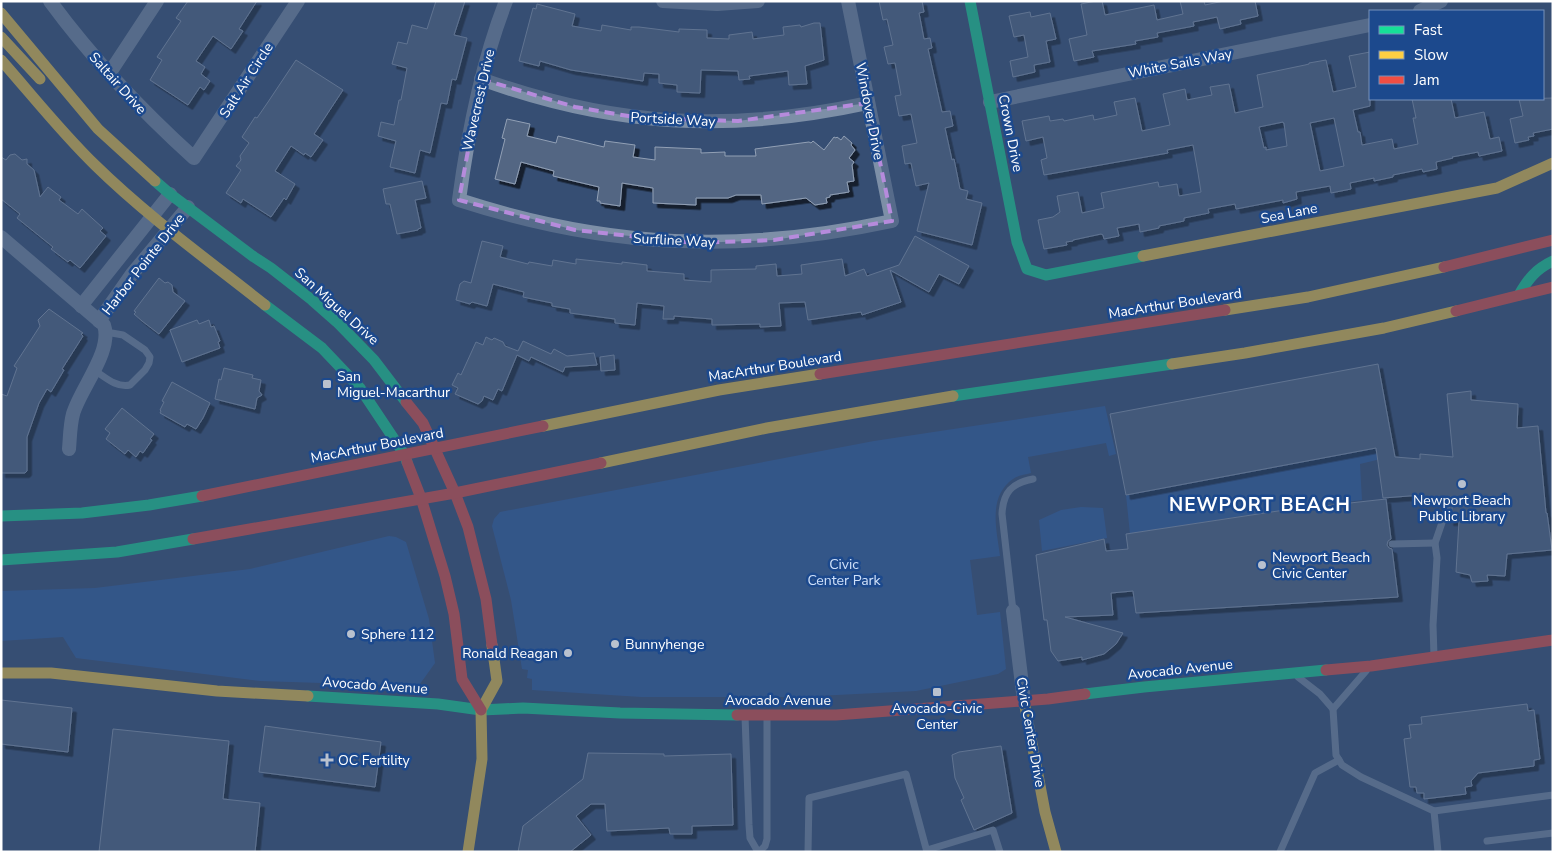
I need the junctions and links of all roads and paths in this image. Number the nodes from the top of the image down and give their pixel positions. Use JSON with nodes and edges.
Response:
{"nodes":[{"id":1,"x":50,"y":1,"type":"edge"},
{"id":2,"x":157,"y":1,"type":"edge"},
{"id":3,"x":298,"y":1,"type":"edge"},
{"id":4,"x":506,"y":1,"type":"edge"},
{"id":5,"x":663,"y":1,"type":"edge"},
{"id":6,"x":758,"y":1,"type":"edge"},
{"id":7,"x":848,"y":1,"type":"edge"},
{"id":8,"x":970,"y":1,"type":"edge"},
{"id":9,"x":1441,"y":1,"type":"edge"},
{"id":10,"x":1422,"y":10,"type":"edge"},
{"id":11,"x":1,"y":13,"type":"edge"},
{"id":12,"x":1369,"y":24,"type":"edge"},
{"id":13,"x":1,"y":36,"type":"edge"},
{"id":14,"x":1,"y":60,"type":"edge"},
{"id":15,"x":109,"y":74,"type":"junction"},
{"id":16,"x":481,"y":80,"type":"junction"},
{"id":17,"x":69,"y":96,"type":"junction"},
{"id":18,"x":868,"y":102,"type":"junction"},
{"id":19,"x":990,"y":102,"type":"junction"},
{"id":20,"x":194,"y":158,"type":"joint"},
{"id":21,"x":1553,"y":163,"type":"edge"},
{"id":22,"x":170,"y":194,"type":"junction"},
{"id":23,"x":459,"y":200,"type":"joint"},
{"id":24,"x":188,"y":207,"type":"junction"},
{"id":25,"x":153,"y":216,"type":"junction"},
{"id":26,"x":892,"y":221,"type":"joint"},
{"id":27,"x":169,"y":229,"type":"junction"},
{"id":28,"x":1,"y":237,"type":"edge"},
{"id":29,"x":1553,"y":240,"type":"edge"},
{"id":30,"x":1553,"y":261,"type":"edge"},
{"id":31,"x":1027,"y":269,"type":"joint"},
{"id":32,"x":1553,"y":286,"type":"edge"},
{"id":33,"x":1518,"y":295,"type":"junction"},
{"id":34,"x":81,"y":306,"type":"junction"},
{"id":35,"x":103,"y":326,"type":"junction"},
{"id":36,"x":94,"y":370,"type":"junction"},
{"id":37,"x":69,"y":449,"type":"dead end"},
{"id":38,"x":435,"y":449,"type":"junction"},
{"id":39,"x":404,"y":454,"type":"junction"},
{"id":40,"x":1033,"y":479,"type":"dead end"},
{"id":41,"x":455,"y":493,"type":"junction"},
{"id":42,"x":421,"y":498,"type":"junction"},
{"id":43,"x":1447,"y":508,"type":"dead end"},
{"id":44,"x":1,"y":516,"type":"edge"},
{"id":45,"x":1435,"y":543,"type":"junction"},
{"id":46,"x":1392,"y":544,"type":"dead end"},
{"id":47,"x":1,"y":560,"type":"edge"},
{"id":48,"x":1013,"y":611,"type":"joint"},
{"id":49,"x":1553,"y":640,"type":"edge"},
{"id":50,"x":1434,"y":657,"type":"junction"},
{"id":51,"x":1371,"y":666,"type":"junction"},
{"id":52,"x":1,"y":672,"type":"edge"},
{"id":53,"x":1294,"y":673,"type":"junction"},
{"id":54,"x":1024,"y":700,"type":"junction"},
{"id":55,"x":1333,"y":709,"type":"junction"},
{"id":56,"x":481,"y":710,"type":"junction"},
{"id":57,"x":745,"y":716,"type":"junction"},
{"id":58,"x":767,"y":716,"type":"junction"},
{"id":59,"x":1339,"y":760,"type":"junction"},
{"id":60,"x":1553,"y":795,"type":"edge"},
{"id":61,"x":1434,"y":811,"type":"junction"},
{"id":62,"x":1553,"y":833,"type":"edge"},
{"id":63,"x":1487,"y":841,"type":"dead end"},
{"id":64,"x":927,"y":851,"type":"edge"},
{"id":65,"x":468,"y":852,"type":"edge"},
{"id":66,"x":759,"y":852,"type":"edge"},
{"id":67,"x":808,"y":852,"type":"edge"},
{"id":68,"x":1000,"y":852,"type":"edge"},
{"id":69,"x":1056,"y":852,"type":"edge"},
{"id":70,"x":1280,"y":852,"type":"edge"},
{"id":71,"x":1438,"y":852,"type":"edge"}],
"edges":[{"from":1,"to":15,"type":"street","name":"Saltair Drive"},
{"from":2,"to":15,"type":"street"},
{"from":3,"to":20,"type":"street","name":"Salt Air Circle"},
{"from":4,"to":16,"type":"street","name":"Wavecrest Drive"},
{"from":5,"to":6,"type":"street"},
{"from":7,"to":18,"type":"street","name":"Windover Drive"},
{"from":8,"to":19,"type":"main road","name":"Crown Drive"},
{"from":9,"to":10,"type":"street"},
{"from":11,"to":17,"type":"main road","name":"San Miguel Drive"},
{"from":12,"to":19,"type":"street","name":"White Sails Way"},
{"from":13,"to":17,"type":"main road"},
{"from":14,"to":25,"type":"main road"},
{"from":15,"to":20,"type":"street","name":"Saltair Drive"},
{"from":16,"to":18,"type":"street","name":"Portside Way"},
{"from":16,"to":23,"type":"street","name":"Wavecrest Drive"},
{"from":17,"to":22,"type":"main road","name":"San Miguel Drive"},
{"from":18,"to":26,"type":"street","name":"Windover Drive"},
{"from":19,"to":31,"type":"main road","name":"Crown Drive"},
{"from":21,"to":31,"type":"main road","name":"Sea Lane"},
{"from":22,"to":24,"type":"main road","name":"San Miguel Drive"},
{"from":22,"to":25,"type":"street","name":"Harbor Pointe Drive"},
{"from":23,"to":26,"type":"street","name":"Surfline Way"},
{"from":24,"to":27,"type":"street","name":"Harbor Pointe Drive"},
{"from":24,"to":38,"type":"main road","name":"San Miguel Drive"},
{"from":25,"to":27,"type":"main road"},
{"from":25,"to":34,"type":"street","name":"Harbor Pointe Drive"},
{"from":27,"to":35,"type":"street","name":"Harbor Pointe Drive"},
{"from":27,"to":39,"type":"main road"},
{"from":28,"to":34,"type":"street","name":"Harbor Pointe Drive"},
{"from":29,"to":38,"type":"main road","name":"MacArthur Boulevard"},
{"from":30,"to":33,"type":"main road"},
{"from":32,"to":33,"type":"main road"},
{"from":33,"to":41,"type":"main road"},
{"from":34,"to":35,"type":"street","name":"Harbor Pointe Drive"},
{"from":35,"to":36,"type":"street","name":"Harbor Pointe Drive"},
{"from":35,"to":36,"type":"lane"},
{"from":36,"to":37,"type":"street","name":"Harbor Pointe Drive"},
{"from":38,"to":39,"type":"main road","name":"MacArthur Boulevard"},
{"from":38,"to":41,"type":"main road","name":"San Miguel Drive"},
{"from":39,"to":42,"type":"main road"},
{"from":39,"to":44,"type":"main road","name":"MacArthur Boulevard"},
{"from":40,"to":48,"type":"lane"},
{"from":41,"to":42,"type":"main road"},
{"from":41,"to":56,"type":"main road","name":"San Miguel Drive"},
{"from":42,"to":47,"type":"main road"},
{"from":42,"to":56,"type":"main road"},
{"from":43,"to":45,"type":"lane"},
{"from":45,"to":46,"type":"lane"},
{"from":45,"to":50,"type":"lane"},
{"from":48,"to":54,"type":"street","name":"Civic Center Drive"},
{"from":49,"to":50,"type":"main road","name":"Avocado Avenue"},
{"from":50,"to":51,"type":"main road","name":"Avocado Avenue"},
{"from":51,"to":53,"type":"main road","name":"Avocado Avenue"},
{"from":51,"to":55,"type":"lane"},
{"from":52,"to":56,"type":"main road","name":"Avocado Avenue"},
{"from":53,"to":54,"type":"main road","name":"Avocado Avenue"},
{"from":53,"to":55,"type":"lane"},
{"from":54,"to":58,"type":"main road","name":"Avocado Avenue"},
{"from":54,"to":69,"type":"main road","name":"Civic Center Drive"},
{"from":55,"to":59,"type":"lane"},
{"from":56,"to":57,"type":"main road","name":"Avocado Avenue"},
{"from":56,"to":65,"type":"main road"},
{"from":57,"to":58,"type":"main road","name":"Avocado Avenue"},
{"from":57,"to":66,"type":"lane"},
{"from":58,"to":66,"type":"lane"},
{"from":59,"to":61,"type":"lane"},
{"from":59,"to":70,"type":"lane"},
{"from":60,"to":61,"type":"lane"},
{"from":61,"to":71,"type":"lane"},
{"from":62,"to":63,"type":"lane"},
{"from":64,"to":67,"type":"lane"},
{"from":64,"to":68,"type":"lane"}]}
